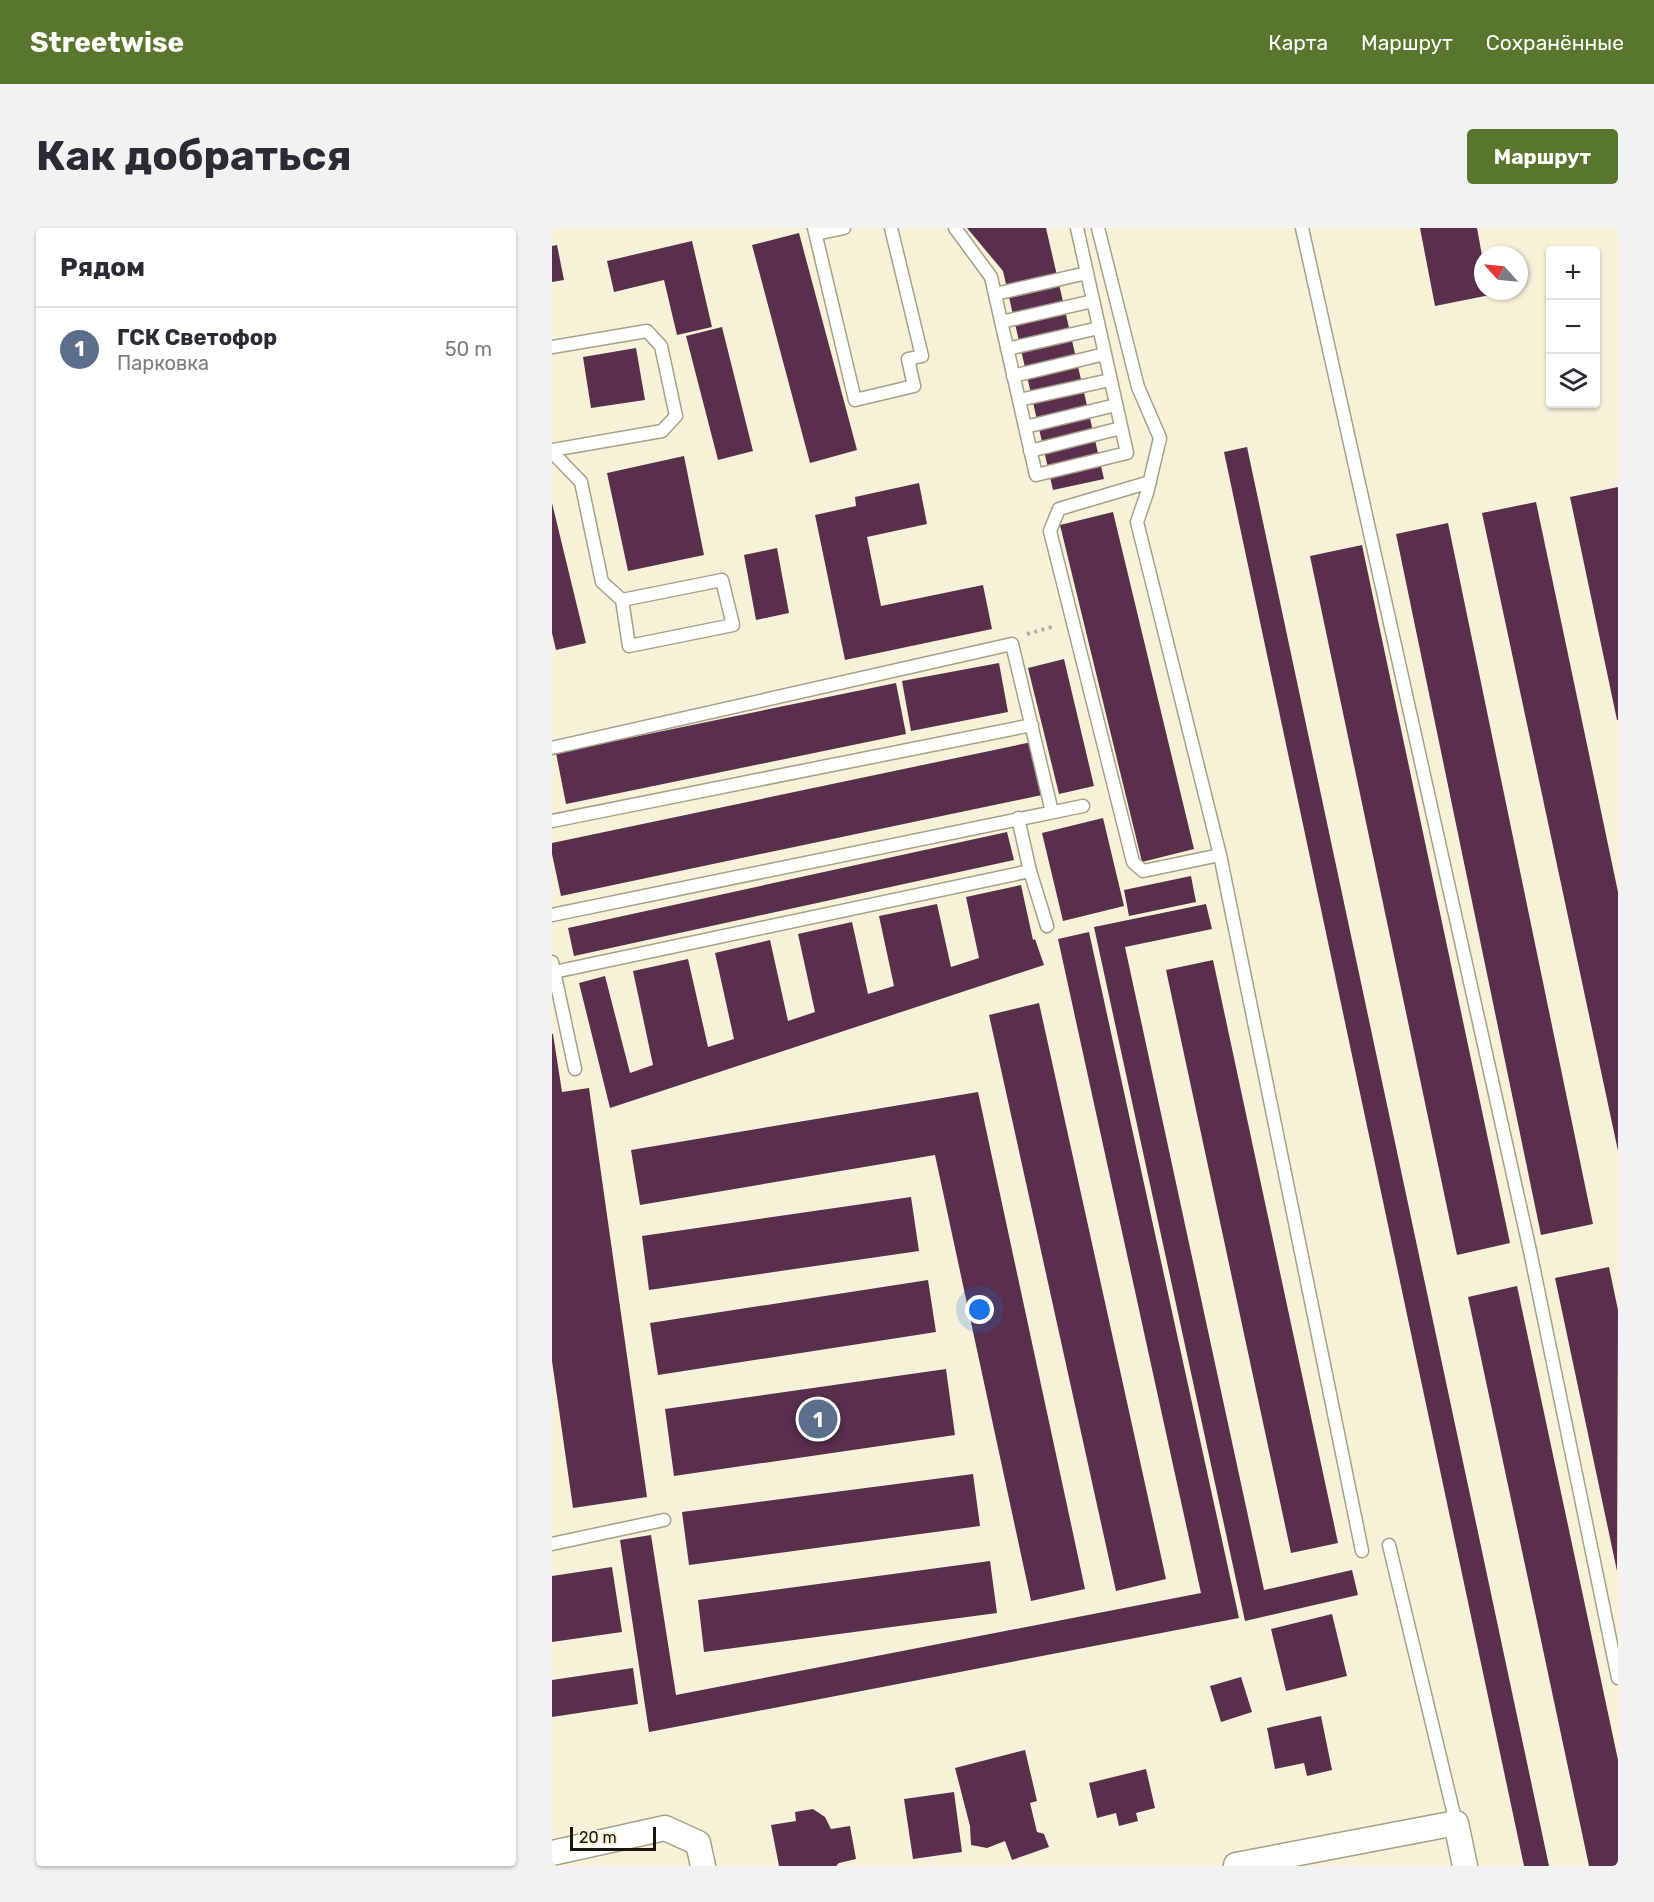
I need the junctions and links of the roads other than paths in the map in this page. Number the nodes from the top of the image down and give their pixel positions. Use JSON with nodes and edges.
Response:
{"nodes":[{"id":1,"x":843,"y":228,"type":"edge"},
{"id":2,"x":891,"y":228,"type":"edge"},
{"id":3,"x":955,"y":228,"type":"edge"},
{"id":4,"x":1077,"y":228,"type":"edge"},
{"id":5,"x":1098,"y":228,"type":"edge"},
{"id":6,"x":1302,"y":228,"type":"edge"},
{"id":7,"x":815,"y":231,"type":"edge"},
{"id":8,"x":1087,"y":273,"type":"junction"},
{"id":9,"x":995,"y":294,"type":"junction"},
{"id":10,"x":1093,"y":301,"type":"junction"},
{"id":11,"x":1001,"y":322,"type":"junction"},
{"id":12,"x":1099,"y":328,"type":"junction"},
{"id":13,"x":552,"y":346,"type":"edge"},
{"id":14,"x":1007,"y":349,"type":"junction"},
{"id":15,"x":1105,"y":354,"type":"junction"},
{"id":16,"x":1013,"y":376,"type":"junction"},
{"id":17,"x":1110,"y":380,"type":"junction"},
{"id":18,"x":1019,"y":400,"type":"junction"},
{"id":19,"x":1116,"y":405,"type":"junction"},
{"id":20,"x":1025,"y":427,"type":"junction"},
{"id":21,"x":1121,"y":428,"type":"junction"},
{"id":22,"x":552,"y":451,"type":"edge"},
{"id":23,"x":1030,"y":451,"type":"junction"},
{"id":24,"x":1150,"y":482,"type":"junction"},
{"id":25,"x":622,"y":600,"type":"junction"},
{"id":26,"x":1032,"y":725,"type":"junction"},
{"id":27,"x":552,"y":748,"type":"edge"},
{"id":28,"x":1083,"y":806,"type":"dead end"},
{"id":29,"x":1052,"y":812,"type":"junction"},
{"id":30,"x":1018,"y":818,"type":"junction"},
{"id":31,"x":552,"y":821,"type":"edge"},
{"id":32,"x":1220,"y":855,"type":"junction"},
{"id":33,"x":1030,"y":871,"type":"junction"},
{"id":34,"x":552,"y":915,"type":"edge"},
{"id":35,"x":1047,"y":926,"type":"dead end"},
{"id":36,"x":553,"y":967,"type":"edge"},
{"id":37,"x":575,"y":1069,"type":"dead end"},
{"id":38,"x":664,"y":1520,"type":"dead end"},
{"id":39,"x":552,"y":1544,"type":"edge"},
{"id":40,"x":1389,"y":1545,"type":"dead end"},
{"id":41,"x":1362,"y":1551,"type":"dead end"},
{"id":42,"x":1618,"y":1678,"type":"edge"},
{"id":43,"x":1455,"y":1823,"type":"junction"},
{"id":44,"x":552,"y":1853,"type":"edge"},
{"id":45,"x":1236,"y":1865,"type":"edge"},
{"id":46,"x":703,"y":1866,"type":"edge"},
{"id":47,"x":1465,"y":1866,"type":"edge"}],
"edges":[{"from":1,"to":7,"type":"lane"},
{"from":2,"to":7,"type":"lane"},
{"from":3,"to":9,"type":"lane"},
{"from":4,"to":8,"type":"lane"},
{"from":5,"to":24,"type":"lane"},
{"from":6,"to":42,"type":"lane"},
{"from":8,"to":9,"type":"lane"},
{"from":8,"to":10,"type":"lane"},
{"from":9,"to":11,"type":"lane"},
{"from":10,"to":11,"type":"lane"},
{"from":10,"to":12,"type":"lane"},
{"from":11,"to":14,"type":"lane"},
{"from":12,"to":14,"type":"lane"},
{"from":12,"to":15,"type":"lane"},
{"from":13,"to":22,"type":"lane"},
{"from":14,"to":16,"type":"lane"},
{"from":15,"to":16,"type":"lane"},
{"from":15,"to":17,"type":"lane"},
{"from":16,"to":18,"type":"lane"},
{"from":17,"to":18,"type":"lane"},
{"from":17,"to":19,"type":"lane"},
{"from":18,"to":20,"type":"lane"},
{"from":19,"to":20,"type":"lane"},
{"from":19,"to":21,"type":"lane"},
{"from":20,"to":23,"type":"lane"},
{"from":21,"to":23,"type":"lane"},
{"from":21,"to":23,"type":"lane"},
{"from":22,"to":25,"type":"lane"},
{"from":24,"to":32,"type":"lane"},
{"from":24,"to":32,"type":"lane"},
{"from":25,"to":25,"type":"lane"},
{"from":26,"to":27,"type":"lane"},
{"from":26,"to":29,"type":"lane"},
{"from":26,"to":31,"type":"lane"},
{"from":28,"to":29,"type":"lane"},
{"from":29,"to":30,"type":"lane"},
{"from":30,"to":33,"type":"lane"},
{"from":30,"to":34,"type":"lane"},
{"from":32,"to":41,"type":"lane"},
{"from":33,"to":35,"type":"lane"},
{"from":33,"to":36,"type":"lane"},
{"from":36,"to":37,"type":"lane"},
{"from":38,"to":39,"type":"lane"},
{"from":40,"to":43,"type":"lane"},
{"from":43,"to":45,"type":"street"},
{"from":43,"to":47,"type":"street"},
{"from":44,"to":46,"type":"street"}]}
